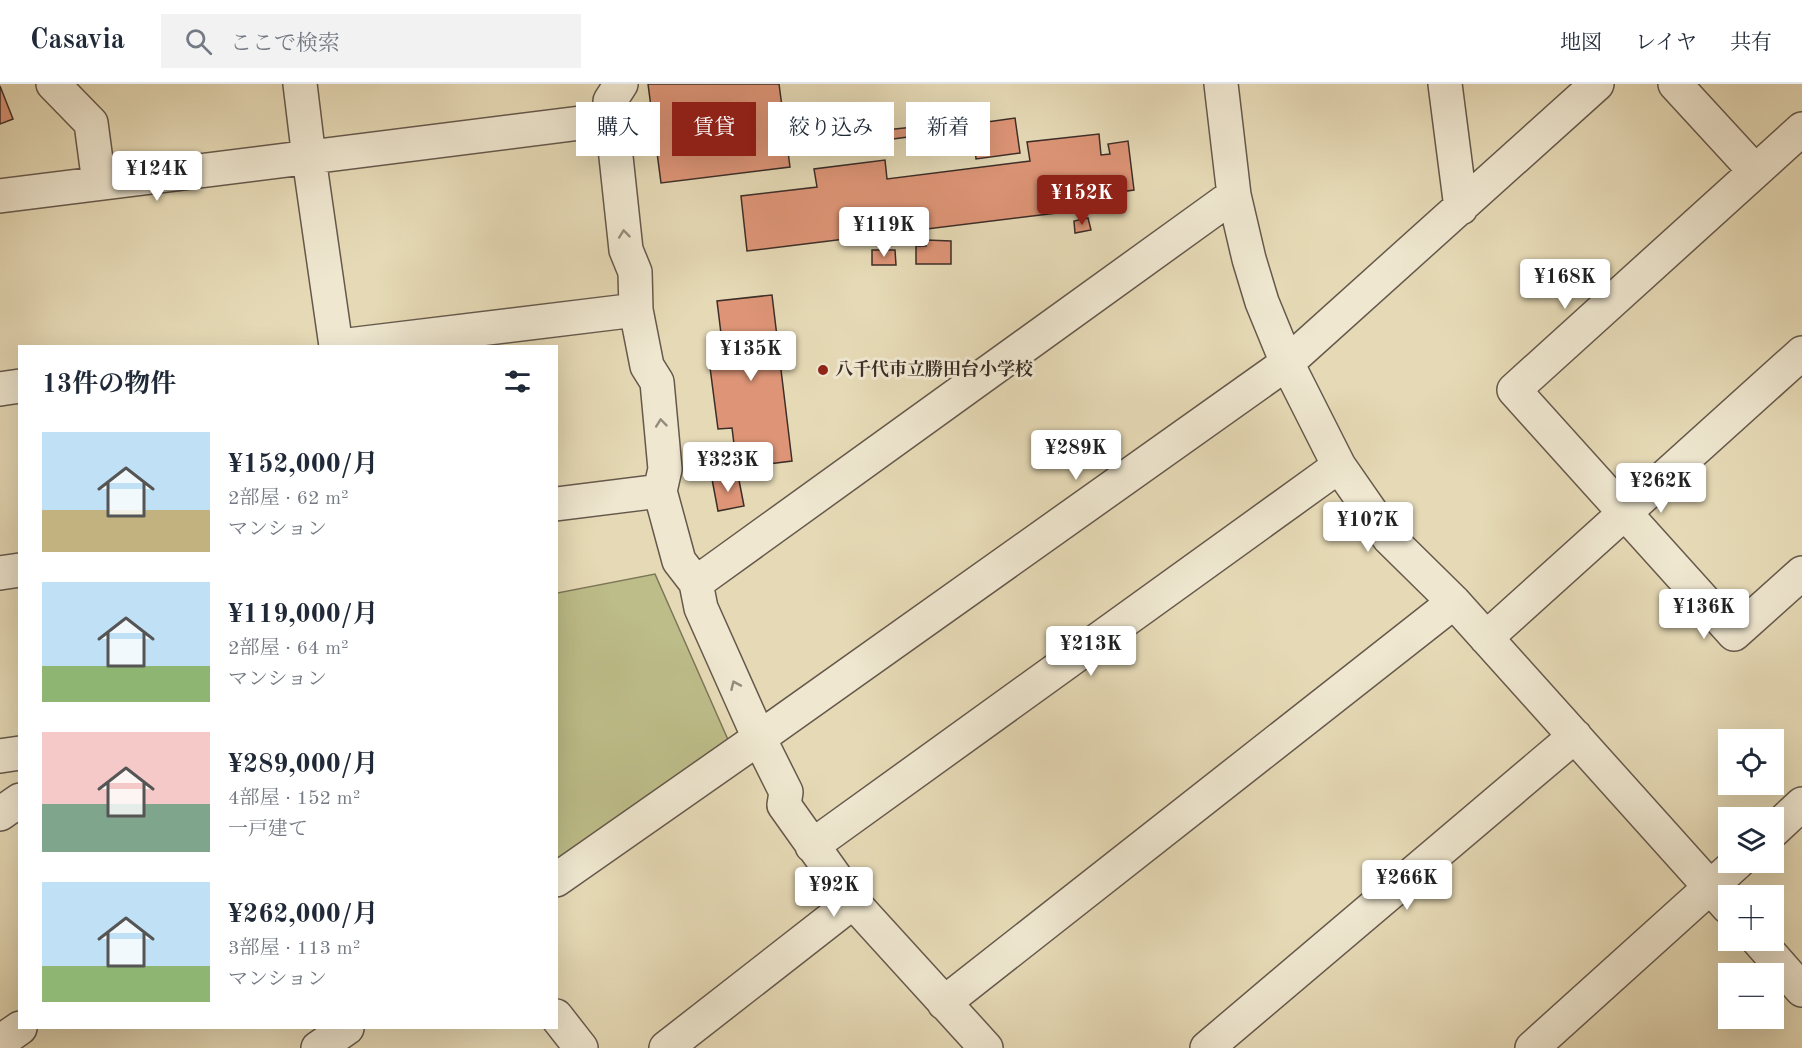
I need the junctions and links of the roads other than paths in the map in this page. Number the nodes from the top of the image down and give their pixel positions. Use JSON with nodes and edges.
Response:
{"nodes":[{"id":1,"x":53,"y":84,"type":"edge"},
{"id":2,"x":300,"y":84,"type":"edge"},
{"id":3,"x":621,"y":84,"type":"edge"},
{"id":4,"x":1221,"y":84,"type":"edge"},
{"id":5,"x":1445,"y":84,"type":"edge"},
{"id":6,"x":1598,"y":84,"type":"edge"},
{"id":7,"x":1675,"y":84,"type":"edge"},
{"id":8,"x":610,"y":102,"type":"edge"},
{"id":9,"x":576,"y":124,"type":"edge"},
{"id":10,"x":1802,"y":129,"type":"edge"},
{"id":11,"x":616,"y":156,"type":"edge"},
{"id":12,"x":309,"y":158,"type":"junction"},
{"id":13,"x":1755,"y":171,"type":"junction"},
{"id":14,"x":99,"y":183,"type":"junction"},
{"id":15,"x":0,"y":195,"type":"edge"},
{"id":16,"x":1234,"y":195,"type":"junction"},
{"id":17,"x":1461,"y":208,"type":"junction"},
{"id":18,"x":636,"y":310,"type":"junction"},
{"id":19,"x":338,"y":345,"type":"edge"},
{"id":20,"x":346,"y":345,"type":"edge"},
{"id":21,"x":1802,"y":353,"type":"edge"},
{"id":22,"x":1287,"y":363,"type":"junction"},
{"id":23,"x":18,"y":386,"type":"edge"},
{"id":24,"x":0,"y":389,"type":"edge"},
{"id":25,"x":1339,"y":466,"type":"junction"},
{"id":26,"x":660,"y":491,"type":"junction"},
{"id":27,"x":558,"y":504,"type":"edge"},
{"id":28,"x":1625,"y":513,"type":"junction"},
{"id":29,"x":18,"y":570,"type":"edge"},
{"id":30,"x":0,"y":573,"type":"edge"},
{"id":31,"x":1802,"y":573,"type":"edge"},
{"id":32,"x":696,"y":583,"type":"junction"},
{"id":33,"x":1454,"y":602,"type":"junction"},
{"id":34,"x":1486,"y":638,"type":"junction"},
{"id":35,"x":1575,"y":736,"type":"junction"},
{"id":36,"x":759,"y":738,"type":"junction"},
{"id":37,"x":18,"y":753,"type":"edge"},
{"id":38,"x":0,"y":756,"type":"edge"},
{"id":39,"x":18,"y":801,"type":"edge"},
{"id":40,"x":1802,"y":804,"type":"edge"},
{"id":41,"x":0,"y":814,"type":"edge"},
{"id":42,"x":1784,"y":821,"type":"edge"},
{"id":43,"x":812,"y":846,"type":"junction"},
{"id":44,"x":558,"y":879,"type":"edge"},
{"id":45,"x":1718,"y":896,"type":"edge"},
{"id":46,"x":1718,"y":898,"type":"edge"},
{"id":47,"x":853,"y":902,"type":"junction"},
{"id":48,"x":1768,"y":951,"type":"edge"},
{"id":49,"x":1802,"y":990,"type":"edge"},
{"id":50,"x":944,"y":1003,"type":"junction"},
{"id":51,"x":558,"y":1019,"type":"edge"},
{"id":52,"x":19,"y":1029,"type":"edge"},
{"id":53,"x":346,"y":1029,"type":"edge"},
{"id":54,"x":0,"y":1042,"type":"edge"},
{"id":55,"x":974,"y":1044,"type":"edge"},
{"id":56,"x":318,"y":1048,"type":"edge"},
{"id":57,"x":581,"y":1048,"type":"edge"},
{"id":58,"x":666,"y":1048,"type":"edge"},
{"id":59,"x":1207,"y":1048,"type":"edge"},
{"id":60,"x":1532,"y":1048,"type":"edge"}],
"edges":[{"from":1,"to":14,"type":"street"},
{"from":2,"to":12,"type":"street"},
{"from":3,"to":8,"type":"street"},
{"from":4,"to":16,"type":"street"},
{"from":5,"to":17,"type":"street"},
{"from":6,"to":17,"type":"street"},
{"from":7,"to":13,"type":"street"},
{"from":9,"to":12,"type":"street"},
{"from":10,"to":13,"type":"street"},
{"from":18,"to":11,"type":"street","one_way":true},
{"from":12,"to":14,"type":"street"},
{"from":12,"to":19,"type":"street"},
{"from":13,"to":28,"type":"street"},
{"from":14,"to":15,"type":"street"},
{"from":16,"to":22,"type":"street"},
{"from":16,"to":32,"type":"street"},
{"from":17,"to":22,"type":"street"},
{"from":18,"to":20,"type":"street"},
{"from":26,"to":18,"type":"street","one_way":true},
{"from":21,"to":28,"type":"street"},
{"from":22,"to":25,"type":"street"},
{"from":22,"to":36,"type":"street"},
{"from":23,"to":24,"type":"street"},
{"from":25,"to":33,"type":"street"},
{"from":25,"to":43,"type":"street"},
{"from":26,"to":27,"type":"street"},
{"from":26,"to":32,"type":"street"},
{"from":28,"to":31,"type":"street"},
{"from":28,"to":34,"type":"street"},
{"from":29,"to":30,"type":"street"},
{"from":36,"to":32,"type":"street","one_way":true},
{"from":33,"to":34,"type":"street"},
{"from":33,"to":50,"type":"street"},
{"from":34,"to":35,"type":"street"},
{"from":35,"to":45,"type":"street"},
{"from":35,"to":59,"type":"street"},
{"from":36,"to":43,"type":"street"},
{"from":36,"to":44,"type":"street"},
{"from":37,"to":38,"type":"street"},
{"from":39,"to":41,"type":"street"},
{"from":40,"to":42,"type":"street"},
{"from":43,"to":47,"type":"street"},
{"from":46,"to":60,"type":"street"},
{"from":47,"to":50,"type":"street"},
{"from":47,"to":58,"type":"street"},
{"from":48,"to":49,"type":"street"},
{"from":50,"to":55,"type":"street"},
{"from":51,"to":57,"type":"street"},
{"from":52,"to":54,"type":"street"},
{"from":53,"to":56,"type":"street"}]}
